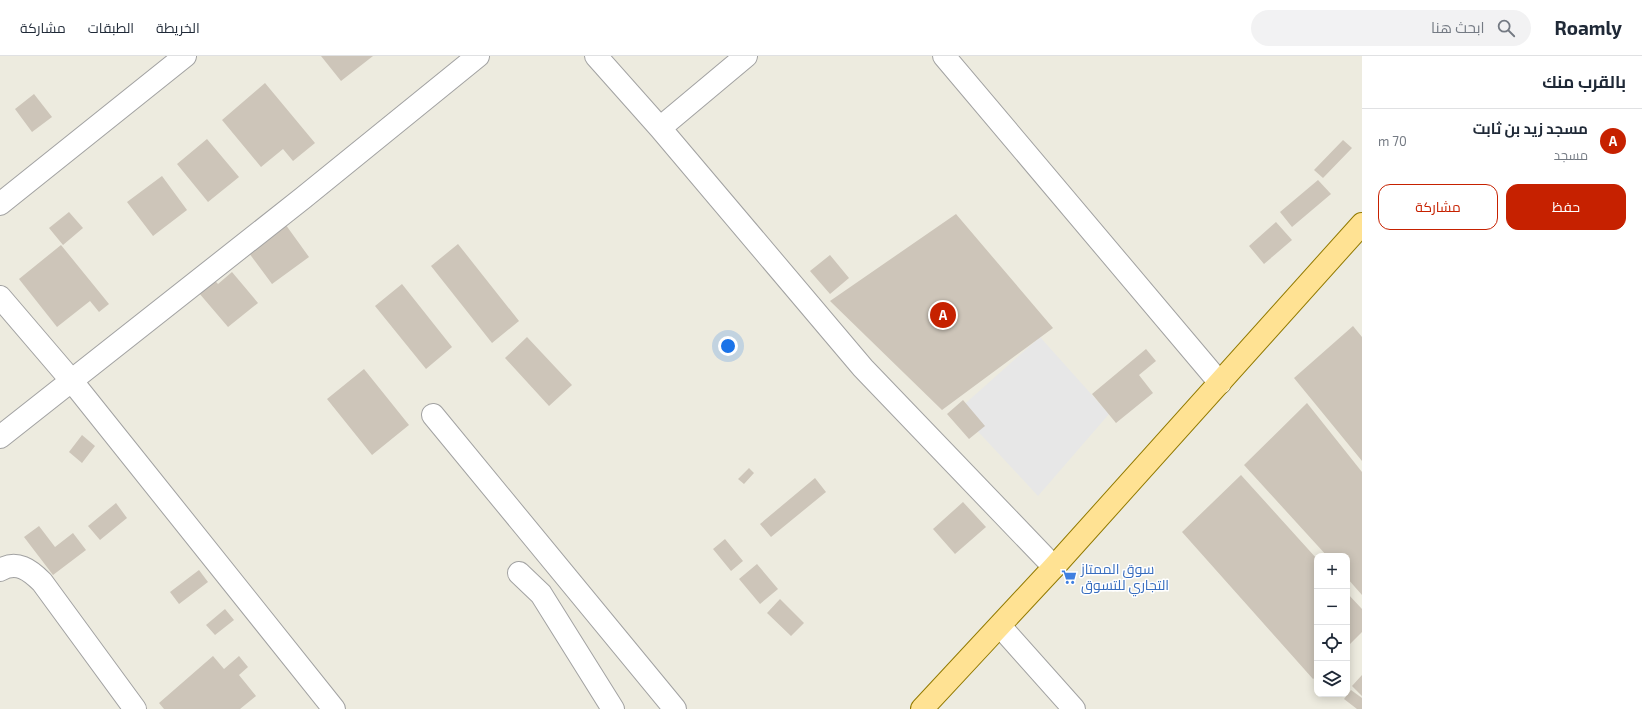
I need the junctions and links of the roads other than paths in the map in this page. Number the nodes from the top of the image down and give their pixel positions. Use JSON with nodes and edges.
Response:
{"nodes":[{"id":1,"x":185,"y":56,"type":"edge"},
{"id":2,"x":478,"y":56,"type":"edge"},
{"id":3,"x":596,"y":56,"type":"edge"},
{"id":4,"x":746,"y":56,"type":"edge"},
{"id":5,"x":944,"y":56,"type":"edge"},
{"id":6,"x":660,"y":128,"type":"junction"},
{"id":7,"x":0,"y":204,"type":"edge"},
{"id":8,"x":1362,"y":224,"type":"edge"},
{"id":9,"x":0,"y":297,"type":"edge"},
{"id":10,"x":71,"y":380,"type":"junction"},
{"id":11,"x":1220,"y":383,"type":"junction"},
{"id":12,"x":433,"y":415,"type":"dead end"},
{"id":13,"x":0,"y":436,"type":"edge"},
{"id":14,"x":1054,"y":567,"type":"junction"},
{"id":15,"x":0,"y":570,"type":"edge"},
{"id":16,"x":519,"y":573,"type":"dead end"},
{"id":17,"x":1000,"y":626,"type":"junction"},
{"id":18,"x":135,"y":709,"type":"edge"},
{"id":19,"x":334,"y":709,"type":"edge"},
{"id":20,"x":613,"y":709,"type":"edge"},
{"id":21,"x":675,"y":709,"type":"edge"},
{"id":22,"x":922,"y":709,"type":"edge"},
{"id":23,"x":1074,"y":709,"type":"edge"}],
"edges":[{"from":1,"to":7,"type":"street"},
{"from":2,"to":10,"type":"street"},
{"from":3,"to":6,"type":"street"},
{"from":4,"to":6,"type":"street"},
{"from":5,"to":11,"type":"street"},
{"from":6,"to":14,"type":"street"},
{"from":8,"to":11,"type":"main road"},
{"from":9,"to":10,"type":"street"},
{"from":10,"to":13,"type":"street"},
{"from":10,"to":19,"type":"street"},
{"from":11,"to":14,"type":"main road"},
{"from":12,"to":21,"type":"street"},
{"from":14,"to":17,"type":"main road"},
{"from":15,"to":18,"type":"street"},
{"from":16,"to":20,"type":"street"},
{"from":17,"to":22,"type":"main road"},
{"from":17,"to":23,"type":"street"}]}
